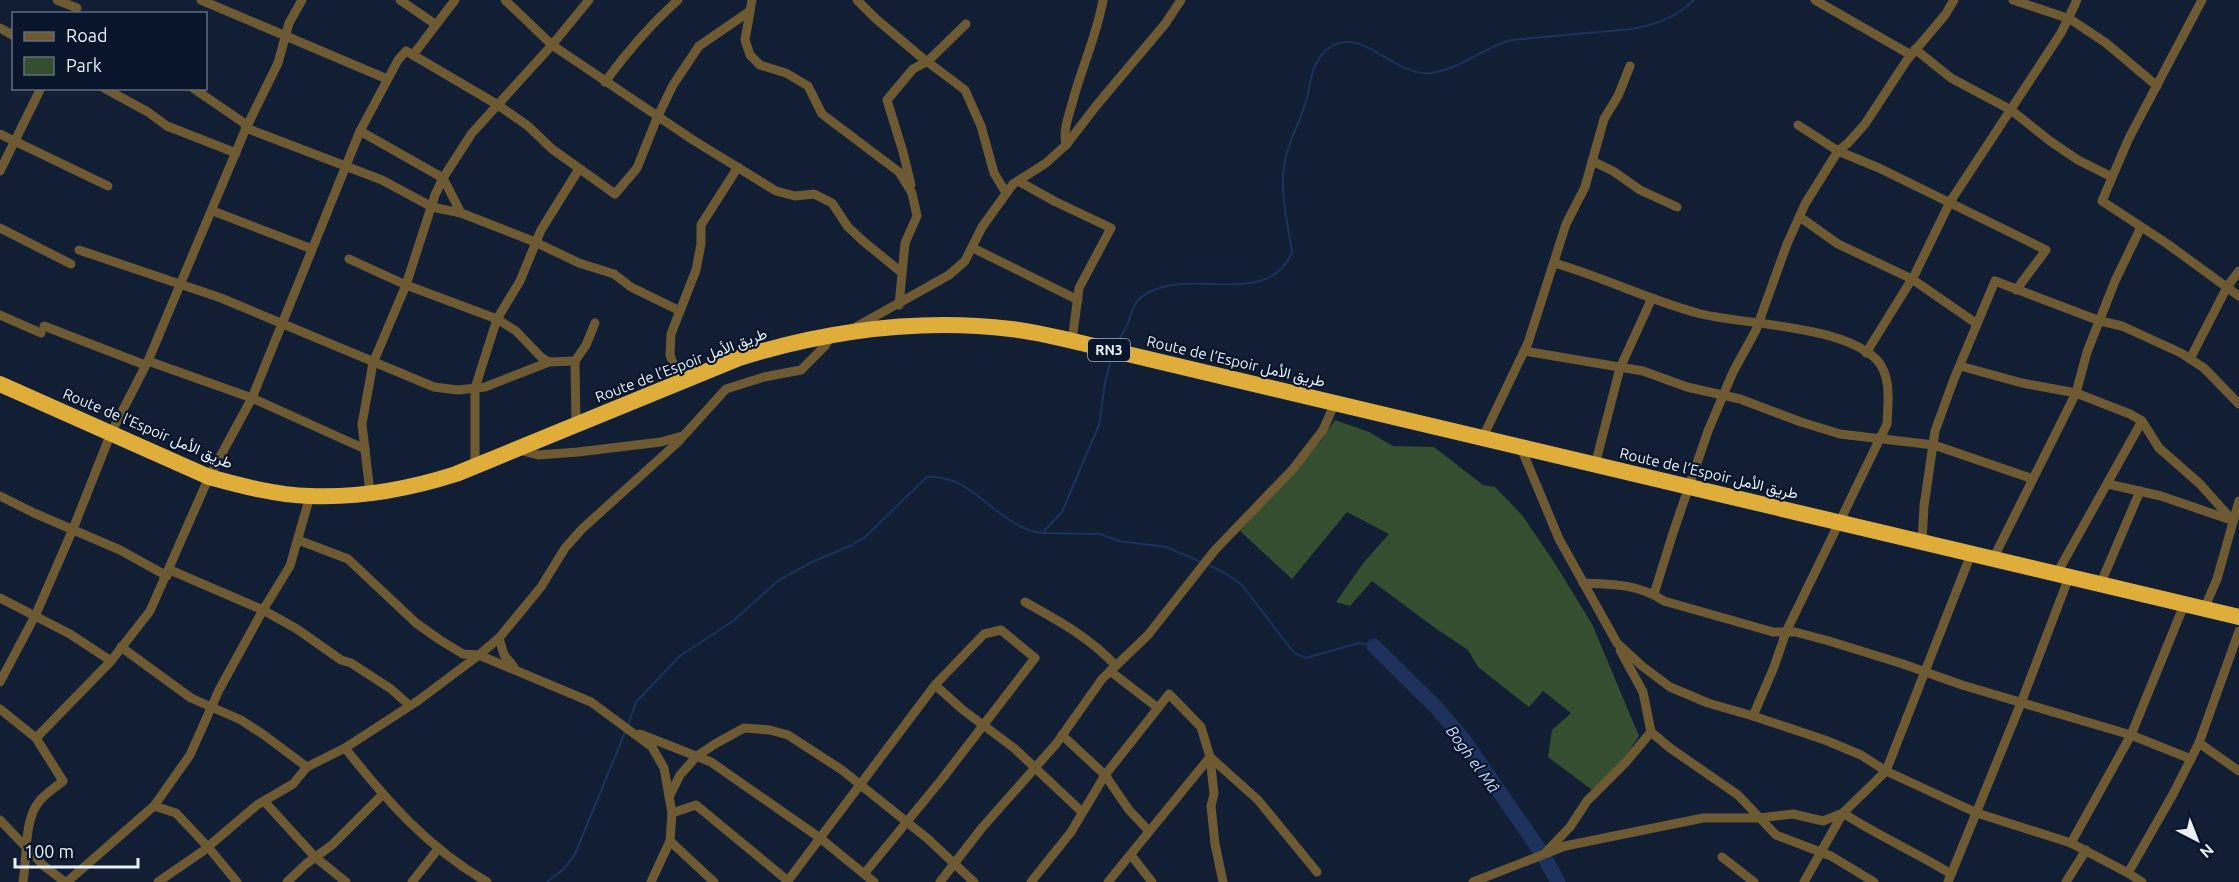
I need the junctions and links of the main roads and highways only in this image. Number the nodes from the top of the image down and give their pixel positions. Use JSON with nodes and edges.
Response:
{"nodes":[{"id":1,"x":0,"y":384,"type":"edge"},
{"id":2,"x":2239,"y":617,"type":"edge"}],
"edges":[{"from":1,"to":2,"type":"highway","name":"Route de l’Espoir طريق الأمل","number":"RN3"}]}
